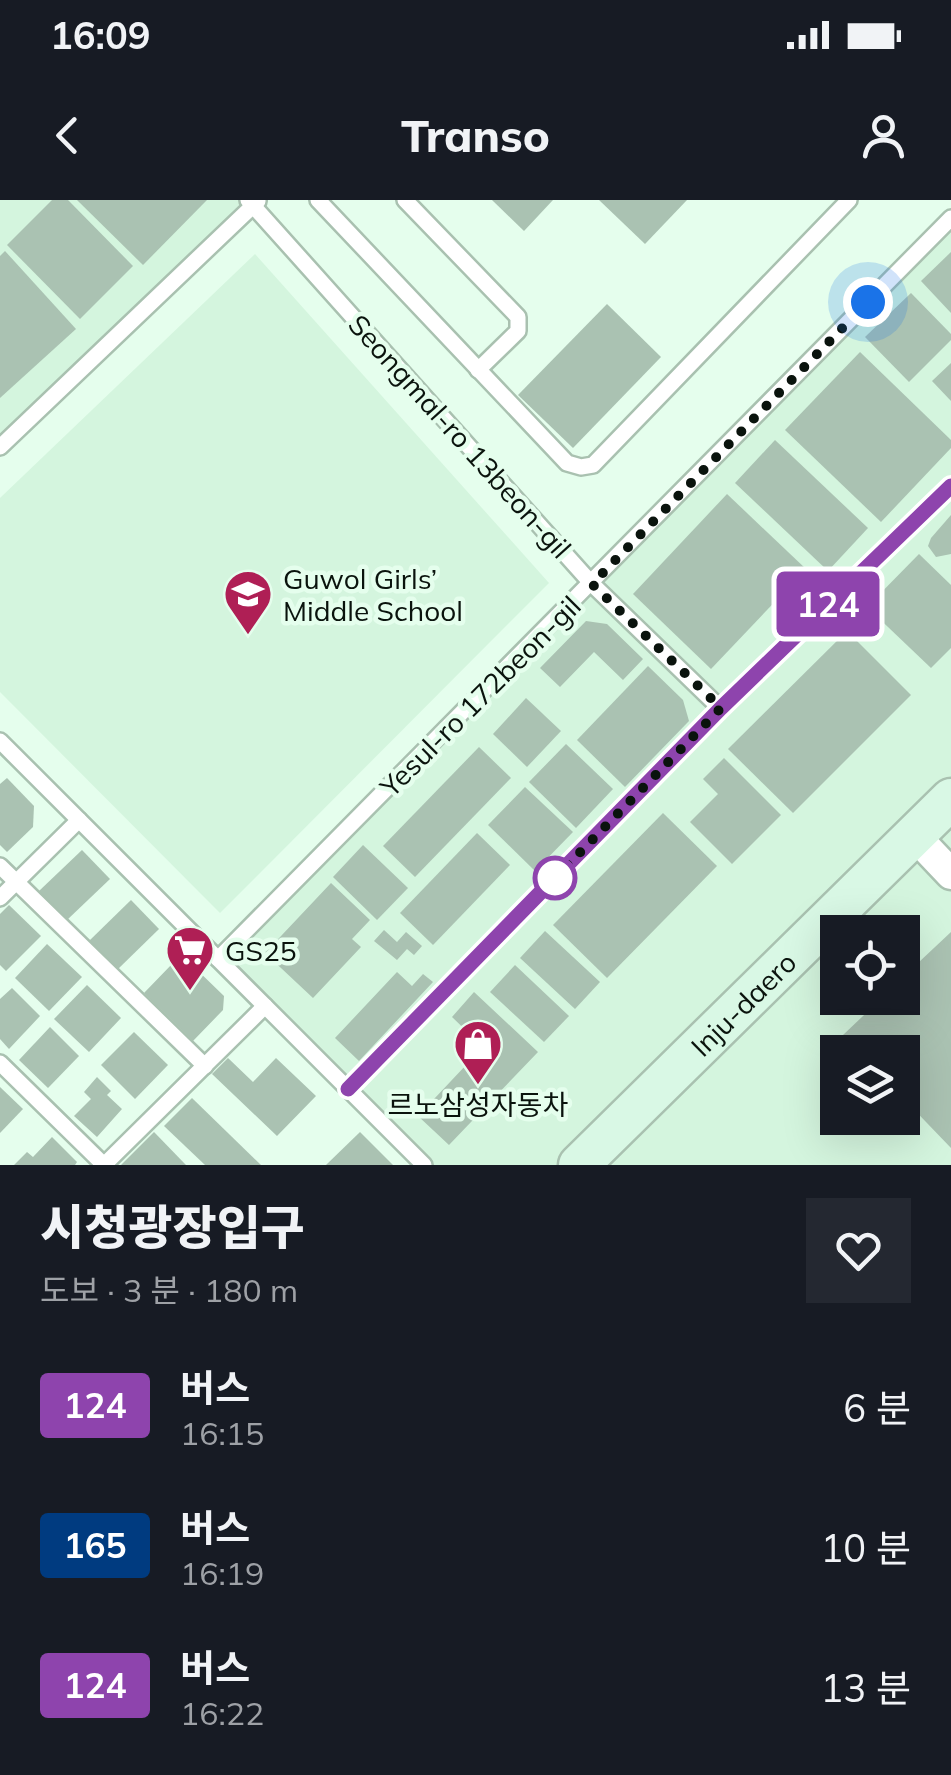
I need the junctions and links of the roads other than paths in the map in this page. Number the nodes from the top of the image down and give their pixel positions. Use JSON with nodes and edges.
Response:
{"nodes":[{"id":1,"x":318,"y":200,"type":"edge"},
{"id":2,"x":406,"y":200,"type":"edge"},
{"id":3,"x":849,"y":200,"type":"edge"},
{"id":4,"x":253,"y":202,"type":"edge"},
{"id":5,"x":951,"y":218,"type":"edge"},
{"id":6,"x":478,"y":370,"type":"junction"},
{"id":7,"x":0,"y":446,"type":"edge"},
{"id":8,"x":951,"y":486,"type":"edge"},
{"id":9,"x":592,"y":584,"type":"junction"},
{"id":10,"x":721,"y":708,"type":"junction"},
{"id":11,"x":0,"y":741,"type":"edge"},
{"id":12,"x":951,"y":798,"type":"edge"},
{"id":13,"x":79,"y":820,"type":"junction"},
{"id":14,"x":914,"y":835,"type":"junction"},
{"id":15,"x":0,"y":866,"type":"edge"},
{"id":16,"x":951,"y":874,"type":"edge"},
{"id":17,"x":17,"y":882,"type":"junction"},
{"id":18,"x":0,"y":898,"type":"edge"},
{"id":19,"x":218,"y":959,"type":"junction"},
{"id":20,"x":265,"y":1006,"type":"junction"},
{"id":21,"x":0,"y":1063,"type":"edge"},
{"id":22,"x":204,"y":1066,"type":"junction"},
{"id":23,"x":348,"y":1089,"type":"junction"},
{"id":24,"x":104,"y":1165,"type":"edge"},
{"id":25,"x":424,"y":1165,"type":"edge"},
{"id":26,"x":580,"y":1165,"type":"edge"}],
"edges":[{"from":1,"to":6,"type":"lane"},
{"from":2,"to":6,"type":"lane"},
{"from":3,"to":6,"type":"lane"},
{"from":4,"to":7,"type":"lane"},
{"from":4,"to":9,"type":"lane","name":"Seongmal-ro 13beon-gil"},
{"from":5,"to":9,"type":"lane","name":"Yesul-ro 172beon-gil"},
{"from":8,"to":10,"type":"lane"},
{"from":9,"to":10,"type":"lane","name":"Seongmal-ro 13beon-gil"},
{"from":9,"to":19,"type":"lane","name":"Yesul-ro 172beon-gil"},
{"from":10,"to":23,"type":"lane"},
{"from":11,"to":13,"type":"lane"},
{"from":12,"to":14,"type":"main road","name":"Inju-daero"},
{"from":13,"to":17,"type":"lane"},
{"from":13,"to":19,"type":"lane"},
{"from":14,"to":16,"type":"street"},
{"from":14,"to":26,"type":"main road","name":"Inju-daero"},
{"from":15,"to":17,"type":"lane"},
{"from":17,"to":18,"type":"lane"},
{"from":17,"to":22,"type":"lane"},
{"from":19,"to":20,"type":"lane"},
{"from":20,"to":22,"type":"lane"},
{"from":20,"to":23,"type":"lane"},
{"from":21,"to":24,"type":"lane"},
{"from":22,"to":24,"type":"lane"},
{"from":23,"to":25,"type":"lane"}]}
